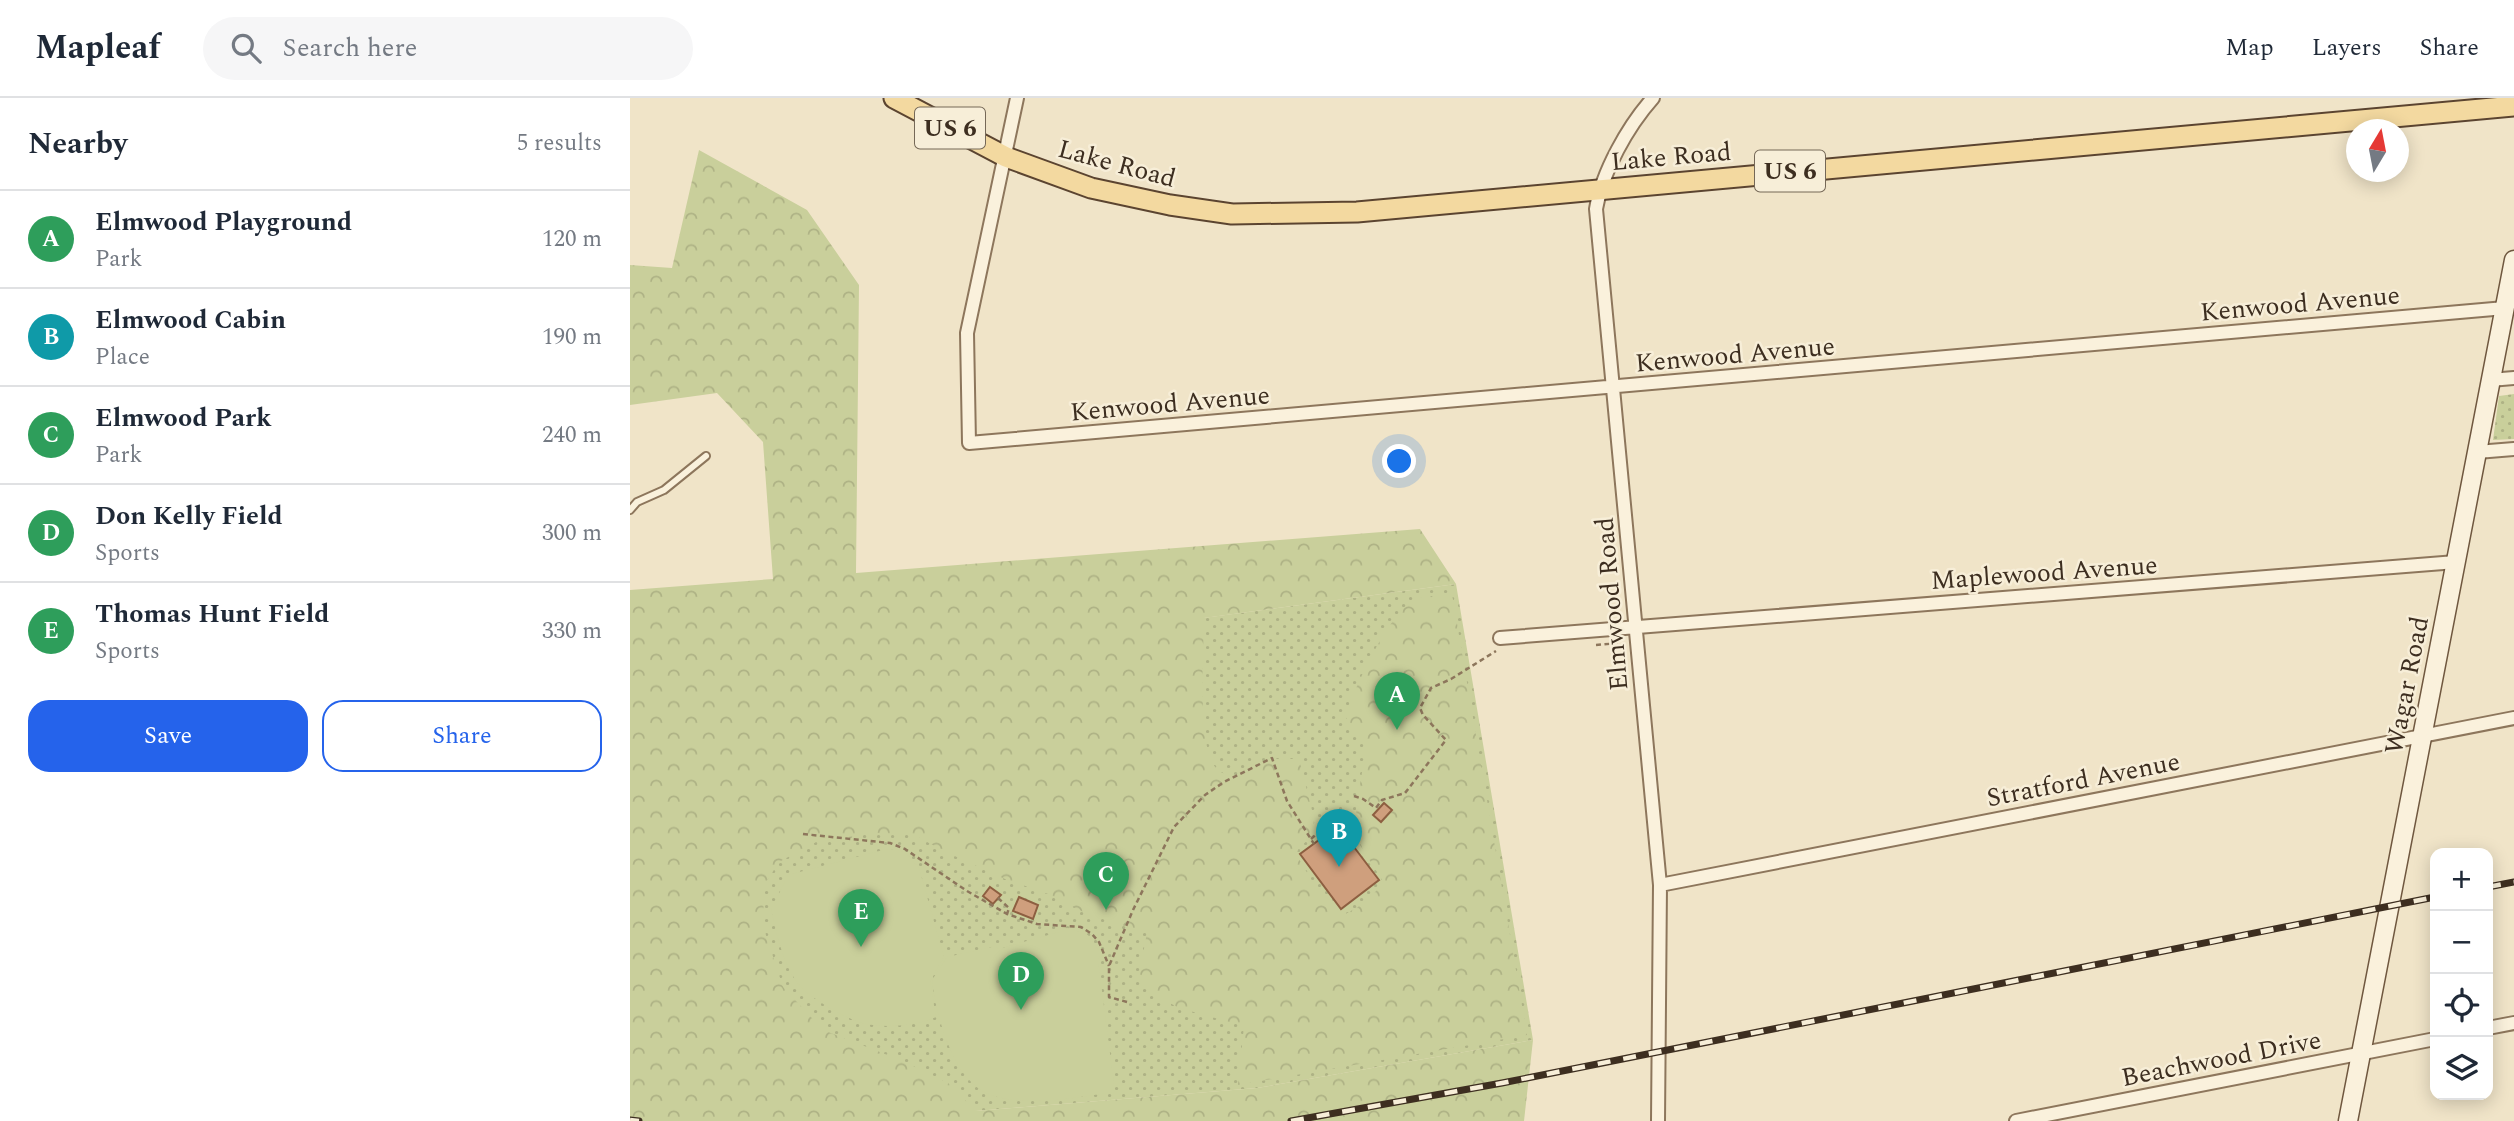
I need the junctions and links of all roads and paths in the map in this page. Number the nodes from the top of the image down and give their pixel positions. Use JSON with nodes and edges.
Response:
{"nodes":[{"id":1,"x":894,"y":98,"type":"edge"},
{"id":2,"x":1017,"y":98,"type":"edge"},
{"id":3,"x":1653,"y":98,"type":"edge"},
{"id":4,"x":2514,"y":107,"type":"edge"},
{"id":5,"x":1006,"y":157,"type":"junction"},
{"id":6,"x":1600,"y":188,"type":"junction"},
{"id":7,"x":2514,"y":260,"type":"edge"},
{"id":8,"x":2505,"y":308,"type":"junction"},
{"id":9,"x":2514,"y":377,"type":"edge"},
{"id":10,"x":2490,"y":380,"type":"junction"},
{"id":11,"x":1615,"y":387,"type":"junction"},
{"id":12,"x":2514,"y":449,"type":"edge"},
{"id":13,"x":2477,"y":452,"type":"junction"},
{"id":14,"x":706,"y":456,"type":"dead end"},
{"id":15,"x":630,"y":510,"type":"edge"},
{"id":16,"x":2456,"y":562,"type":"junction"},
{"id":17,"x":1636,"y":626,"type":"junction"},
{"id":18,"x":1500,"y":643,"type":"joint"},
{"id":19,"x":1622,"y":643,"type":"dead end"},
{"id":20,"x":1592,"y":644,"type":"dead end"},
{"id":21,"x":2514,"y":718,"type":"edge"},
{"id":22,"x":2423,"y":734,"type":"junction"},
{"id":23,"x":1354,"y":796,"type":"dead end"},
{"id":24,"x":1326,"y":816,"type":"dead end"},
{"id":25,"x":1323,"y":828,"type":"junction"},
{"id":26,"x":803,"y":834,"type":"dead end"},
{"id":27,"x":1328,"y":834,"type":"dead end"},
{"id":28,"x":1311,"y":839,"type":"junction"},
{"id":29,"x":1314,"y":844,"type":"dead end"},
{"id":30,"x":1660,"y":886,"type":"junction"},
{"id":31,"x":998,"y":898,"type":"dead end"},
{"id":32,"x":1007,"y":914,"type":"junction"},
{"id":33,"x":1109,"y":966,"type":"junction"},
{"id":34,"x":1127,"y":1002,"type":"dead end"},
{"id":35,"x":2514,"y":1023,"type":"edge"},
{"id":36,"x":2493,"y":1027,"type":"edge"},
{"id":37,"x":2430,"y":1040,"type":"edge"},
{"id":38,"x":2360,"y":1055,"type":"junction"},
{"id":39,"x":1658,"y":1121,"type":"edge"},
{"id":40,"x":2016,"y":1121,"type":"edge"},
{"id":41,"x":2348,"y":1121,"type":"edge"}],
"edges":[{"from":1,"to":5,"type":"main road","name":"Lake Road","number":"US 6"},
{"from":2,"to":5,"type":"street"},
{"from":3,"to":6,"type":"street","name":"Elmwood Road"},
{"from":4,"to":6,"type":"main road","name":"Lake Road","number":"US 6"},
{"from":5,"to":6,"type":"main road","name":"Lake Road","number":"US 6"},
{"from":5,"to":11,"type":"street","name":"Kenwood Avenue"},
{"from":6,"to":11,"type":"street","name":"Elmwood Road"},
{"from":7,"to":8,"type":"street","name":"Wagar Road"},
{"from":8,"to":10,"type":"street","name":"Wagar Road"},
{"from":8,"to":11,"type":"street","name":"Kenwood Avenue"},
{"from":9,"to":10,"type":"street"},
{"from":10,"to":13,"type":"street","name":"Wagar Road"},
{"from":11,"to":17,"type":"street","name":"Elmwood Road"},
{"from":12,"to":13,"type":"street"},
{"from":13,"to":16,"type":"street","name":"Wagar Road"},
{"from":14,"to":15,"type":"lane"},
{"from":16,"to":17,"type":"street","name":"Maplewood Avenue"},
{"from":16,"to":22,"type":"street","name":"Wagar Road"},
{"from":17,"to":18,"type":"street","name":"Maplewood Avenue"},
{"from":17,"to":30,"type":"street","name":"Elmwood Road"},
{"from":18,"to":23,"type":"path"},
{"from":19,"to":20,"type":"path"},
{"from":21,"to":22,"type":"street","name":"Stratford Avenue"},
{"from":22,"to":30,"type":"street","name":"Stratford Avenue"},
{"from":22,"to":38,"type":"street","name":"Wagar Road"},
{"from":24,"to":25,"type":"path"},
{"from":25,"to":27,"type":"path"},
{"from":25,"to":28,"type":"path"},
{"from":26,"to":32,"type":"path"},
{"from":28,"to":29,"type":"path"},
{"from":28,"to":33,"type":"path"},
{"from":30,"to":39,"type":"street","name":"Elmwood Road"},
{"from":31,"to":32,"type":"path"},
{"from":32,"to":33,"type":"path"},
{"from":33,"to":34,"type":"path"},
{"from":35,"to":36,"type":"street"},
{"from":37,"to":38,"type":"street","name":"Beachwood Drive"},
{"from":38,"to":40,"type":"street","name":"Beachwood Drive"},
{"from":38,"to":41,"type":"street","name":"Wagar Road"}]}
